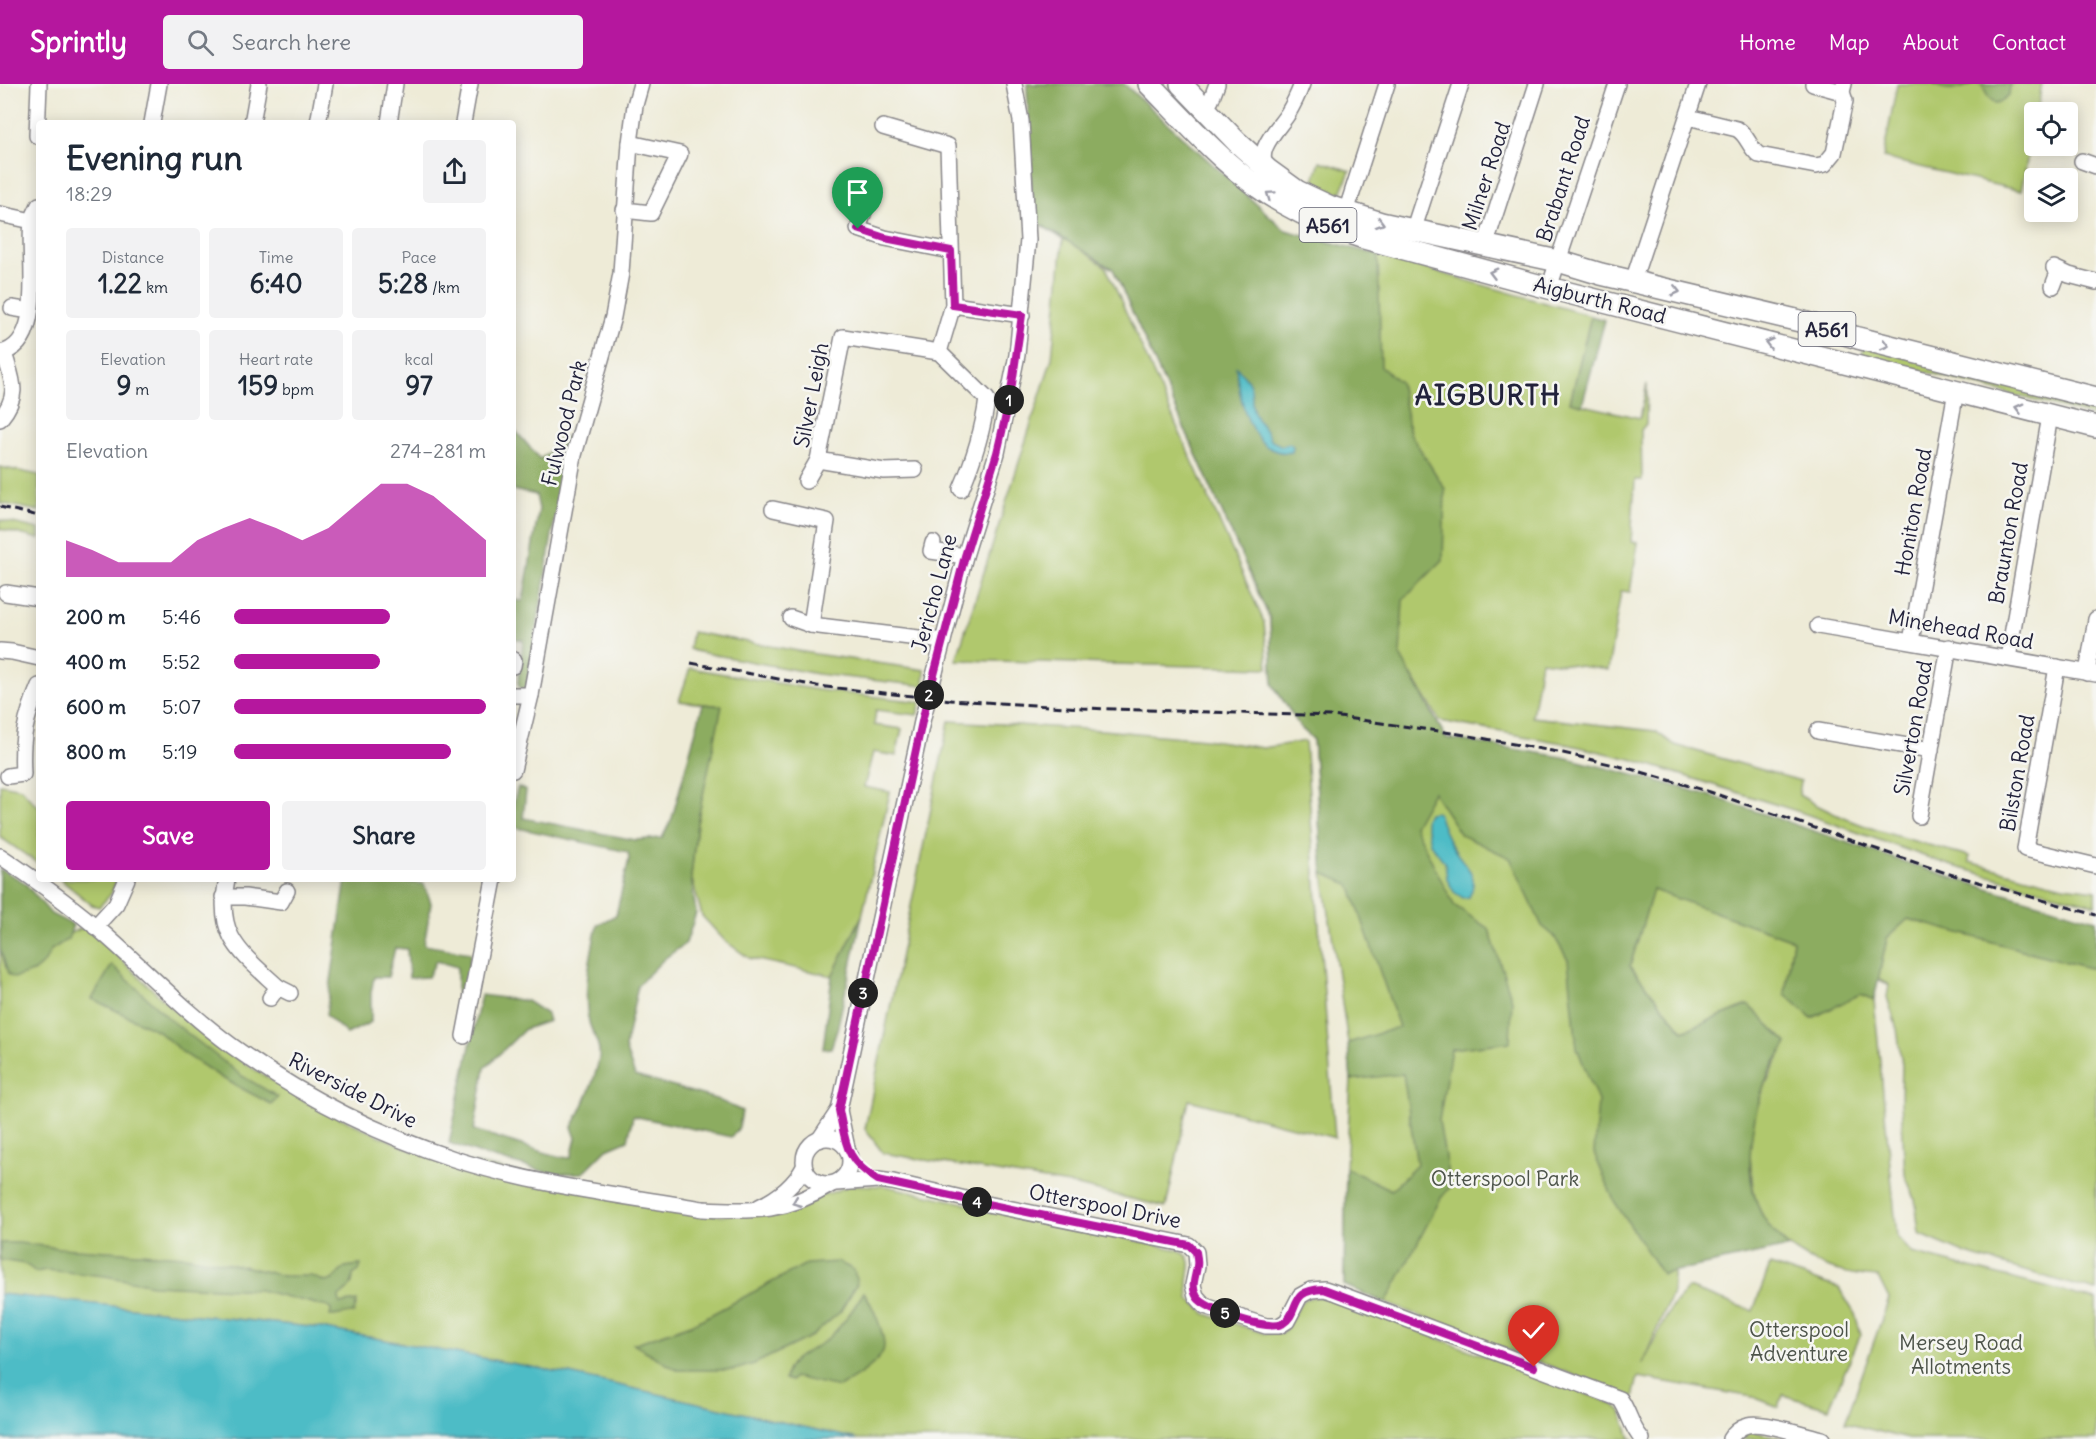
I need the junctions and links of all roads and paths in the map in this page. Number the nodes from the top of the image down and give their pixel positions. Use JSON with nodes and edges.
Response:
{"nodes":[{"id":1,"x":39,"y":84,"type":"edge"},
{"id":2,"x":159,"y":84,"type":"edge"},
{"id":3,"x":259,"y":84,"type":"edge"},
{"id":4,"x":325,"y":84,"type":"edge"},
{"id":5,"x":395,"y":84,"type":"edge"},
{"id":6,"x":470,"y":84,"type":"edge"},
{"id":7,"x":641,"y":84,"type":"edge"},
{"id":8,"x":1014,"y":84,"type":"edge"},
{"id":9,"x":1149,"y":84,"type":"edge"},
{"id":10,"x":1181,"y":84,"type":"edge"},
{"id":11,"x":1217,"y":84,"type":"edge"},
{"id":12,"x":1302,"y":84,"type":"edge"},
{"id":13,"x":1387,"y":84,"type":"edge"},
{"id":14,"x":1461,"y":84,"type":"edge"},
{"id":15,"x":1537,"y":84,"type":"edge"},
{"id":16,"x":1617,"y":84,"type":"edge"},
{"id":17,"x":1698,"y":84,"type":"edge"},
{"id":18,"x":1812,"y":84,"type":"edge"},
{"id":19,"x":1843,"y":88,"type":"edge"},
{"id":20,"x":1204,"y":110,"type":"junction"},
{"id":21,"x":1688,"y":117,"type":"junction"},
{"id":22,"x":153,"y":120,"type":"edge"},
{"id":23,"x":253,"y":120,"type":"edge"},
{"id":24,"x":319,"y":120,"type":"edge"},
{"id":25,"x":389,"y":120,"type":"edge"},
{"id":26,"x":464,"y":120,"type":"edge"},
{"id":27,"x":883,"y":127,"type":"dead end"},
{"id":28,"x":33,"y":135,"type":"edge"},
{"id":29,"x":1270,"y":137,"type":"junction"},
{"id":30,"x":1237,"y":142,"type":"junction"},
{"id":31,"x":630,"y":143,"type":"junction"},
{"id":32,"x":1268,"y":170,"type":"junction"},
{"id":33,"x":869,"y":197,"type":"dead end"},
{"id":34,"x":624,"y":210,"type":"junction"},
{"id":35,"x":36,"y":212,"type":"edge"},
{"id":36,"x":1346,"y":212,"type":"junction"},
{"id":37,"x":0,"y":214,"type":"edge"},
{"id":38,"x":32,"y":221,"type":"junction"},
{"id":39,"x":1413,"y":231,"type":"junction"},
{"id":40,"x":1485,"y":246,"type":"junction"},
{"id":41,"x":951,"y":251,"type":"junction"},
{"id":42,"x":1558,"y":261,"type":"junction"},
{"id":43,"x":1633,"y":281,"type":"junction"},
{"id":44,"x":2096,"y":282,"type":"edge"},
{"id":45,"x":2053,"y":286,"type":"dead end"},
{"id":46,"x":1549,"y":288,"type":"junction"},
{"id":47,"x":953,"y":305,"type":"junction"},
{"id":48,"x":12,"y":308,"type":"dead end"},
{"id":49,"x":30,"y":311,"type":"junction"},
{"id":50,"x":1022,"y":315,"type":"junction"},
{"id":51,"x":939,"y":352,"type":"junction"},
{"id":52,"x":2,"y":353,"type":"edge"},
{"id":53,"x":1956,"y":391,"type":"junction"},
{"id":54,"x":2096,"y":398,"type":"edge"},
{"id":55,"x":2050,"y":416,"type":"junction"},
{"id":56,"x":0,"y":419,"type":"edge"},
{"id":57,"x":2096,"y":427,"type":"edge"},
{"id":58,"x":818,"y":460,"type":"junction"},
{"id":59,"x":915,"y":470,"type":"dead end"},
{"id":60,"x":806,"y":481,"type":"dead end"},
{"id":61,"x":962,"y":489,"type":"dead end"},
{"id":62,"x":773,"y":510,"type":"dead end"},
{"id":63,"x":931,"y":551,"type":"dead end"},
{"id":64,"x":965,"y":556,"type":"junction"},
{"id":65,"x":4,"y":592,"type":"edge"},
{"id":66,"x":36,"y":597,"type":"edge"},
{"id":67,"x":790,"y":618,"type":"dead end"},
{"id":68,"x":2096,"y":619,"type":"edge"},
{"id":69,"x":811,"y":625,"type":"junction"},
{"id":70,"x":1818,"y":626,"type":"dead end"},
{"id":71,"x":943,"y":641,"type":"junction"},
{"id":72,"x":1911,"y":641,"type":"junction"},
{"id":73,"x":1949,"y":647,"type":"junction"},
{"id":74,"x":0,"y":651,"type":"edge"},
{"id":75,"x":36,"y":657,"type":"edge"},
{"id":76,"x":2008,"y":658,"type":"junction"},
{"id":77,"x":2057,"y":667,"type":"junction"},
{"id":78,"x":2091,"y":673,"type":"edge"},
{"id":79,"x":36,"y":694,"type":"edge"},
{"id":80,"x":516,"y":694,"type":"edge"},
{"id":81,"x":531,"y":695,"type":"junction"},
{"id":82,"x":1818,"y":731,"type":"dead end"},
{"id":83,"x":516,"y":744,"type":"edge"},
{"id":84,"x":1931,"y":750,"type":"junction"},
{"id":85,"x":19,"y":779,"type":"dead end"},
{"id":86,"x":1919,"y":816,"type":"dead end"},
{"id":87,"x":0,"y":856,"type":"edge"},
{"id":88,"x":2096,"y":866,"type":"edge"},
{"id":89,"x":36,"y":881,"type":"edge"},
{"id":90,"x":37,"y":882,"type":"edge"},
{"id":91,"x":126,"y":882,"type":"edge"},
{"id":92,"x":226,"y":882,"type":"edge"},
{"id":93,"x":493,"y":882,"type":"edge"},
{"id":94,"x":223,"y":897,"type":"junction"},
{"id":95,"x":286,"y":901,"type":"dead end"},
{"id":96,"x":95,"y":927,"type":"junction"},
{"id":97,"x":279,"y":993,"type":"dead end"},
{"id":98,"x":464,"y":1036,"type":"dead end"},
{"id":99,"x":839,"y":1110,"type":"junction"},
{"id":100,"x":819,"y":1140,"type":"junction"},
{"id":101,"x":848,"y":1151,"type":"junction"},
{"id":102,"x":804,"y":1167,"type":"junction"},
{"id":103,"x":878,"y":1180,"type":"junction"},
{"id":104,"x":834,"y":1184,"type":"junction"},
{"id":105,"x":756,"y":1209,"type":"junction"},
{"id":106,"x":1642,"y":1439,"type":"edge"},
{"id":107,"x":1730,"y":1439,"type":"edge"},
{"id":108,"x":1822,"y":1439,"type":"edge"}],
"edges":[{"from":1,"to":28,"type":"street"},
{"from":2,"to":22,"type":"street"},
{"from":3,"to":23,"type":"street"},
{"from":4,"to":24,"type":"street"},
{"from":5,"to":25,"type":"street"},
{"from":6,"to":26,"type":"street"},
{"from":7,"to":31,"type":"street","name":"Fulwood Park"},
{"from":8,"to":50,"type":"street","name":"Jericho Lane"},
{"from":46,"to":9,"type":"highway","name":"Aigburth Road","number":"A561","one_way":true},
{"from":10,"to":20,"type":"highway","name":"Aigburth Road","number":"A561"},
{"from":11,"to":20,"type":"street"},
{"from":12,"to":29,"type":"street"},
{"from":13,"to":36,"type":"street"},
{"from":14,"to":39,"type":"street"},
{"from":15,"to":40,"type":"street","name":"Milner Road"},
{"from":16,"to":42,"type":"street","name":"Brabant Road"},
{"from":17,"to":21,"type":"street"},
{"from":18,"to":19,"type":"street"},
{"from":19,"to":21,"type":"street"},
{"from":20,"to":30,"type":"highway","name":"Aigburth Road","number":"A561"},
{"from":21,"to":43,"type":"street"},
{"from":27,"to":41,"type":"street"},
{"from":29,"to":30,"type":"street"},
{"from":29,"to":32,"type":"street"},
{"from":30,"to":32,"type":"highway","name":"Aigburth Road","number":"A561"},
{"from":31,"to":34,"type":"street","name":"Fulwood Park"},
{"from":31,"to":34,"type":"street"},
{"from":32,"to":36,"type":"highway","name":"Aigburth Road","number":"A561"},
{"from":33,"to":41,"type":"street"},
{"from":34,"to":81,"type":"street","name":"Fulwood Park"},
{"from":35,"to":38,"type":"street"},
{"from":36,"to":39,"type":"highway","name":"Aigburth Road","number":"A561","one_way":true},
{"from":37,"to":38,"type":"street"},
{"from":38,"to":49,"type":"street"},
{"from":39,"to":40,"type":"highway","name":"Aigburth Road","number":"A561"},
{"from":40,"to":42,"type":"highway","name":"Aigburth Road","number":"A561"},
{"from":41,"to":47,"type":"street"},
{"from":42,"to":43,"type":"highway","name":"Aigburth Road","number":"A561"},
{"from":42,"to":46,"type":"street","name":"Brabant Road"},
{"from":43,"to":54,"type":"highway","name":"Aigburth Road","number":"A561","one_way":true},
{"from":44,"to":45,"type":"street"},
{"from":53,"to":46,"type":"highway","name":"Aigburth Road","number":"A561","one_way":true},
{"from":47,"to":50,"type":"street"},
{"from":47,"to":51,"type":"street"},
{"from":48,"to":49,"type":"street"},
{"from":49,"to":52,"type":"street"},
{"from":50,"to":64,"type":"street","name":"Jericho Lane"},
{"from":51,"to":58,"type":"street","name":"Silver Leigh"},
{"from":51,"to":61,"type":"street"},
{"from":52,"to":56,"type":"street"},
{"from":55,"to":53,"type":"highway","name":"Aigburth Road","number":"A561","one_way":true},
{"from":53,"to":72,"type":"street","name":"Honiton Road"},
{"from":55,"to":57,"type":"highway","name":"Aigburth Road","number":"A561"},
{"from":55,"to":76,"type":"street","name":"Braunton Road"},
{"from":58,"to":59,"type":"street","name":"Silver Leigh"},
{"from":58,"to":60,"type":"street"},
{"from":62,"to":69,"type":"street"},
{"from":63,"to":64,"type":"street"},
{"from":64,"to":71,"type":"street","name":"Jericho Lane"},
{"from":65,"to":66,"type":"street"},
{"from":67,"to":69,"type":"street"},
{"from":68,"to":78,"type":"street"},
{"from":69,"to":71,"type":"street"},
{"from":70,"to":72,"type":"street","name":"Minehead Road"},
{"from":71,"to":99,"type":"street","name":"Jericho Lane","bridge":true},
{"from":72,"to":73,"type":"street","name":"Minehead Road"},
{"from":73,"to":76,"type":"street","name":"Minehead Road"},
{"from":73,"to":84,"type":"street","name":"Silverton Road"},
{"from":74,"to":75,"type":"street"},
{"from":76,"to":77,"type":"street","name":"Minehead Road"},
{"from":77,"to":78,"type":"street","name":"Minehead Road"},
{"from":77,"to":88,"type":"street","name":"Bilston Road"},
{"from":79,"to":85,"type":"street"},
{"from":80,"to":81,"type":"street"},
{"from":81,"to":83,"type":"street","name":"Fulwood Park"},
{"from":82,"to":84,"type":"street"},
{"from":84,"to":86,"type":"street","name":"Silverton Road"},
{"from":87,"to":89,"type":"street","name":"Riverside Drive"},
{"from":90,"to":96,"type":"street","name":"Riverside Drive"},
{"from":91,"to":96,"type":"street"},
{"from":92,"to":94,"type":"street"},
{"from":93,"to":98,"type":"street"},
{"from":94,"to":95,"type":"street"},
{"from":94,"to":97,"type":"street"},
{"from":96,"to":105,"type":"street","name":"Riverside Drive"},
{"from":99,"to":100,"type":"street","name":"Jericho Lane"},
{"from":99,"to":101,"type":"street","name":"Jericho Lane"},
{"from":100,"to":101,"type":"street"},
{"from":100,"to":102,"type":"street"},
{"from":101,"to":103,"type":"street","name":"Otterspool Drive"},
{"from":101,"to":104,"type":"street"},
{"from":102,"to":104,"type":"street"},
{"from":102,"to":105,"type":"street","name":"Riverside Drive"},
{"from":103,"to":104,"type":"street","name":"Otterspool Drive"},
{"from":103,"to":106,"type":"street","name":"Otterspool Drive"},
{"from":104,"to":105,"type":"street","name":"Riverside Drive","one_way":true},
{"from":107,"to":108,"type":"street"}]}
